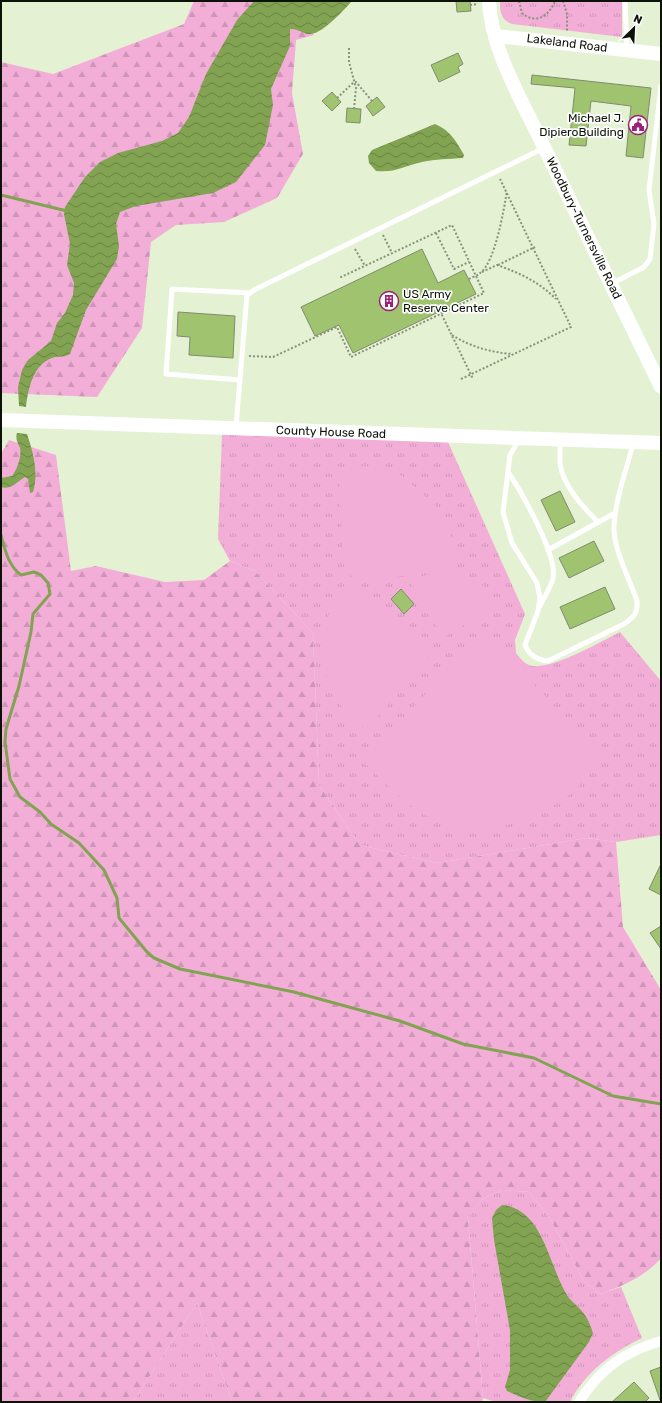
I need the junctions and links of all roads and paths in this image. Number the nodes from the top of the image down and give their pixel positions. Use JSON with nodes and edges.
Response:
{"nodes":[{"id":1,"x":518,"y":1,"type":"edge"},
{"id":2,"x":555,"y":1,"type":"edge"},
{"id":3,"x":563,"y":1,"type":"edge"},
{"id":4,"x":625,"y":1,"type":"edge"},
{"id":5,"x":484,"y":2,"type":"edge"},
{"id":6,"x":470,"y":5,"type":"dead end"},
{"id":7,"x":567,"y":32,"type":"dead end"},
{"id":8,"x":496,"y":36,"type":"junction"},
{"id":9,"x":349,"y":48,"type":"dead end"},
{"id":10,"x":627,"y":50,"type":"junction"},
{"id":11,"x":661,"y":54,"type":"edge"},
{"id":12,"x":355,"y":82,"type":"junction"},
{"id":13,"x":661,"y":86,"type":"edge"},
{"id":14,"x":337,"y":98,"type":"dead end"},
{"id":15,"x":372,"y":101,"type":"dead end"},
{"id":16,"x":354,"y":109,"type":"dead end"},
{"id":17,"x":545,"y":148,"type":"junction"},
{"id":18,"x":500,"y":179,"type":"dead end"},
{"id":19,"x":507,"y":192,"type":"junction"},
{"id":20,"x":380,"y":228,"type":"junction"},
{"id":21,"x":436,"y":232,"type":"junction"},
{"id":22,"x":351,"y":242,"type":"junction"},
{"id":23,"x":534,"y":248,"type":"junction"},
{"id":24,"x":392,"y":253,"type":"junction"},
{"id":25,"x":469,"y":262,"type":"junction"},
{"id":26,"x":497,"y":265,"type":"junction"},
{"id":27,"x":364,"y":266,"type":"junction"},
{"id":28,"x":481,"y":273,"type":"junction"},
{"id":29,"x":476,"y":276,"type":"junction"},
{"id":30,"x":339,"y":278,"type":"dead end"},
{"id":31,"x":469,"y":279,"type":"dead end"},
{"id":32,"x":610,"y":285,"type":"junction"},
{"id":33,"x":250,"y":293,"type":"junction"},
{"id":34,"x":558,"y":301,"type":"junction"},
{"id":35,"x":441,"y":312,"type":"junction"},
{"id":36,"x":451,"y":334,"type":"junction"},
{"id":37,"x":514,"y":354,"type":"junction"},
{"id":38,"x":242,"y":355,"type":"junction"},
{"id":39,"x":470,"y":374,"type":"junction"},
{"id":40,"x":461,"y":379,"type":"dead end"},
{"id":41,"x":473,"y":379,"type":"dead end"},
{"id":42,"x":240,"y":380,"type":"junction"},
{"id":43,"x":661,"y":387,"type":"edge"},
{"id":44,"x":1,"y":420,"type":"edge"},
{"id":45,"x":236,"y":429,"type":"junction"},
{"id":46,"x":520,"y":439,"type":"junction"},
{"id":47,"x":560,"y":440,"type":"junction"},
{"id":48,"x":633,"y":443,"type":"junction"},
{"id":49,"x":661,"y":444,"type":"edge"},
{"id":50,"x":508,"y":472,"type":"junction"},
{"id":51,"x":615,"y":513,"type":"junction"},
{"id":52,"x":598,"y":522,"type":"junction"},
{"id":53,"x":548,"y":550,"type":"junction"},
{"id":54,"x":537,"y":613,"type":"junction"},
{"id":55,"x":661,"y":1341,"type":"edge"},
{"id":56,"x":579,"y":1402,"type":"edge"}],
"edges":[{"from":1,"to":2,"type":"path"},
{"from":3,"to":7,"type":"path"},
{"from":4,"to":10,"type":"lane"},
{"from":5,"to":6,"type":"path"},
{"from":5,"to":8,"type":"street","name":"Woodbury-Turnersville Road"},
{"from":8,"to":10,"type":"street","name":"Lakeland Road"},
{"from":8,"to":17,"type":"street","name":"Woodbury-Turnersville Road"},
{"from":9,"to":12,"type":"path"},
{"from":10,"to":11,"type":"street","name":"Lakeland Road"},
{"from":12,"to":14,"type":"path"},
{"from":12,"to":15,"type":"path"},
{"from":12,"to":16,"type":"path"},
{"from":13,"to":32,"type":"lane"},
{"from":17,"to":20,"type":"lane"},
{"from":17,"to":32,"type":"street","name":"Woodbury-Turnersville Road"},
{"from":18,"to":19,"type":"path"},
{"from":19,"to":23,"type":"path"},
{"from":19,"to":28,"type":"path"},
{"from":20,"to":22,"type":"lane"},
{"from":20,"to":24,"type":"path"},
{"from":21,"to":24,"type":"path"},
{"from":21,"to":25,"type":"path"},
{"from":21,"to":25,"type":"path"},
{"from":22,"to":27,"type":"path"},
{"from":22,"to":33,"type":"lane"},
{"from":23,"to":26,"type":"path"},
{"from":23,"to":34,"type":"path"},
{"from":24,"to":27,"type":"path"},
{"from":25,"to":29,"type":"path"},
{"from":26,"to":28,"type":"path"},
{"from":26,"to":34,"type":"path"},
{"from":27,"to":30,"type":"path"},
{"from":28,"to":29,"type":"path"},
{"from":29,"to":31,"type":"path"},
{"from":29,"to":35,"type":"path"},
{"from":32,"to":43,"type":"street","name":"Woodbury-Turnersville Road"},
{"from":33,"to":38,"type":"lane"},
{"from":33,"to":42,"type":"lane"},
{"from":34,"to":37,"type":"path"},
{"from":35,"to":36,"type":"path"},
{"from":35,"to":38,"type":"path"},
{"from":36,"to":37,"type":"path"},
{"from":36,"to":39,"type":"path"},
{"from":37,"to":39,"type":"path"},
{"from":38,"to":42,"type":"lane"},
{"from":39,"to":40,"type":"path"},
{"from":39,"to":41,"type":"path"},
{"from":42,"to":45,"type":"lane"},
{"from":44,"to":45,"type":"street","name":"County House Road"},
{"from":45,"to":46,"type":"street","name":"County House Road"},
{"from":46,"to":47,"type":"street","name":"County House Road"},
{"from":46,"to":50,"type":"lane"},
{"from":47,"to":48,"type":"street","name":"County House Road"},
{"from":47,"to":52,"type":"lane"},
{"from":48,"to":49,"type":"street","name":"County House Road"},
{"from":48,"to":51,"type":"lane"},
{"from":50,"to":53,"type":"lane"},
{"from":50,"to":54,"type":"lane"},
{"from":51,"to":52,"type":"lane"},
{"from":51,"to":54,"type":"lane"},
{"from":52,"to":53,"type":"lane"},
{"from":53,"to":54,"type":"lane"},
{"from":55,"to":56,"type":"street"}]}
